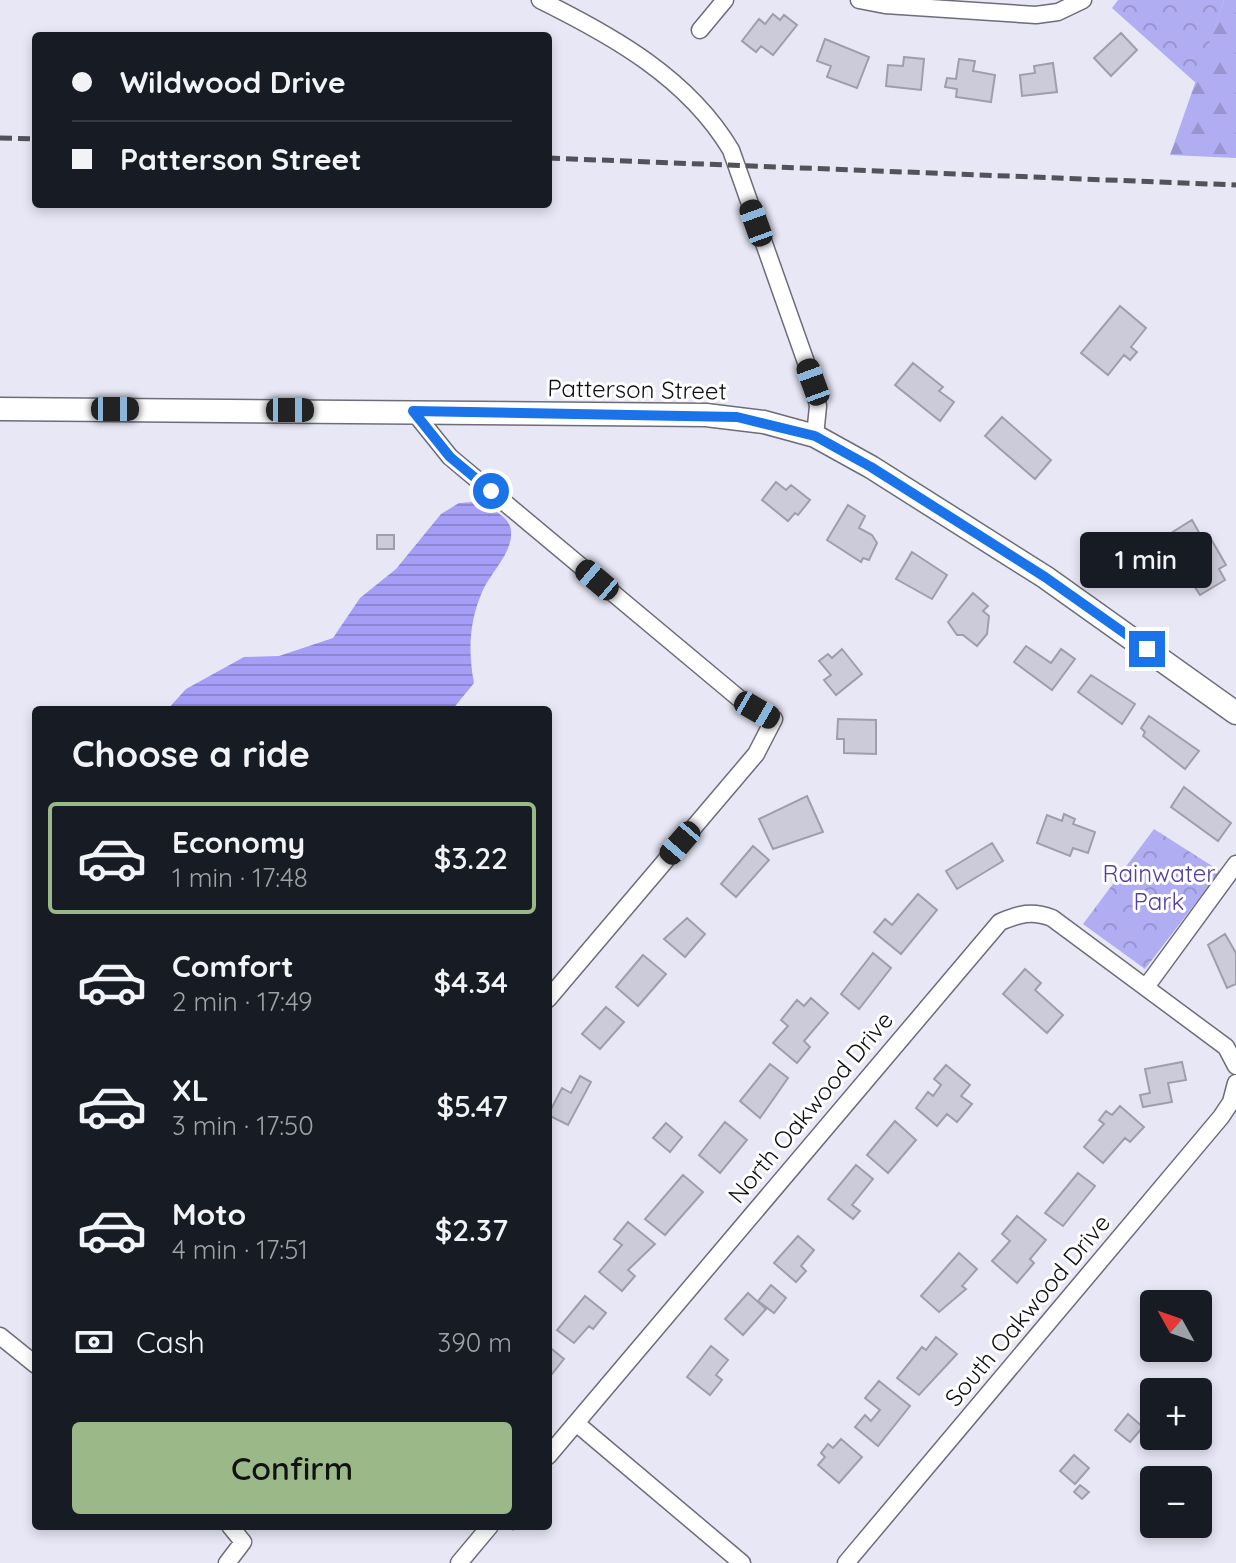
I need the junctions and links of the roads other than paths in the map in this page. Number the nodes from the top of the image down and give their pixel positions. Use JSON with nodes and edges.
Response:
{"nodes":[{"id":1,"x":540,"y":0,"type":"edge"},
{"id":2,"x":725,"y":0,"type":"edge"},
{"id":3,"x":859,"y":0,"type":"edge"},
{"id":4,"x":1083,"y":0,"type":"edge"},
{"id":5,"x":700,"y":30,"type":"dead end"},
{"id":6,"x":0,"y":409,"type":"edge"},
{"id":7,"x":413,"y":411,"type":"junction"},
{"id":8,"x":815,"y":436,"type":"junction"},
{"id":9,"x":1236,"y":713,"type":"edge"},
{"id":10,"x":1236,"y":864,"type":"edge"},
{"id":11,"x":1146,"y":987,"type":"junction"},
{"id":12,"x":552,"y":994,"type":"edge"},
{"id":13,"x":1234,"y":1061,"type":"edge"},
{"id":14,"x":1236,"y":1083,"type":"edge"},
{"id":15,"x":0,"y":1336,"type":"edge"},
{"id":16,"x":32,"y":1362,"type":"edge"},
{"id":17,"x":576,"y":1423,"type":"junction"},
{"id":18,"x":552,"y":1451,"type":"edge"},
{"id":19,"x":233,"y":1530,"type":"edge"},
{"id":20,"x":487,"y":1530,"type":"edge"},
{"id":21,"x":227,"y":1563,"type":"edge"},
{"id":22,"x":459,"y":1563,"type":"edge"},
{"id":23,"x":742,"y":1563,"type":"edge"},
{"id":24,"x":846,"y":1563,"type":"edge"}],
"edges":[{"from":1,"to":8,"type":"street"},
{"from":2,"to":5,"type":"street"},
{"from":3,"to":4,"type":"street"},
{"from":6,"to":7,"type":"street","name":"Patterson Street"},
{"from":7,"to":8,"type":"street","name":"Patterson Street"},
{"from":7,"to":12,"type":"street"},
{"from":8,"to":9,"type":"street","name":"Patterson Street"},
{"from":10,"to":11,"type":"street"},
{"from":11,"to":13,"type":"street","name":"North Oakwood Drive"},
{"from":11,"to":17,"type":"street","name":"North Oakwood Drive"},
{"from":14,"to":24,"type":"street","name":"South Oakwood Drive"},
{"from":15,"to":16,"type":"street"},
{"from":17,"to":18,"type":"street","name":"North Oakwood Drive"},
{"from":17,"to":23,"type":"street"},
{"from":19,"to":21,"type":"street"},
{"from":20,"to":22,"type":"street"}]}
